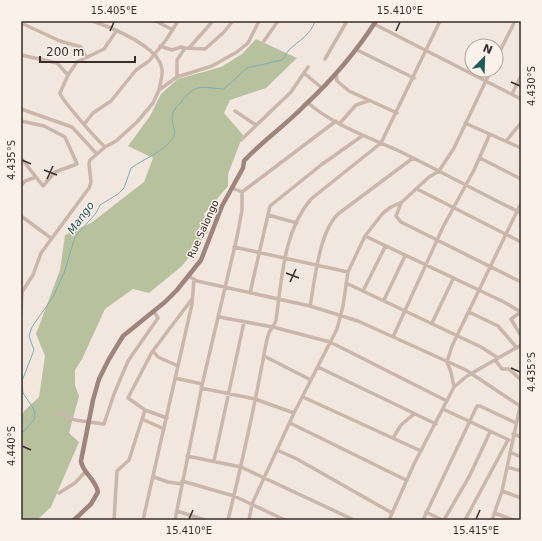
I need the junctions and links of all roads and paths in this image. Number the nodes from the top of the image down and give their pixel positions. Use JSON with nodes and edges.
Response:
{"nodes":[{"id":1,"x":31,"y":21,"type":"edge"},
{"id":2,"x":93,"y":21,"type":"edge"},
{"id":3,"x":156,"y":21,"type":"edge"},
{"id":4,"x":178,"y":21,"type":"edge"},
{"id":5,"x":213,"y":21,"type":"edge"},
{"id":6,"x":233,"y":21,"type":"edge"},
{"id":7,"x":259,"y":21,"type":"edge"},
{"id":8,"x":278,"y":21,"type":"edge"},
{"id":9,"x":347,"y":21,"type":"edge"},
{"id":10,"x":440,"y":21,"type":"edge"},
{"id":11,"x":514,"y":21,"type":"edge"},
{"id":12,"x":21,"y":23,"type":"edge"},
{"id":13,"x":375,"y":23,"type":"edge"},
{"id":14,"x":27,"y":25,"type":"junction"},
{"id":15,"x":116,"y":30,"type":"junction"},
{"id":16,"x":173,"y":30,"type":"junction"},
{"id":17,"x":264,"y":41,"type":"dead end"},
{"id":18,"x":504,"y":42,"type":"edge"},
{"id":19,"x":160,"y":46,"type":"junction"},
{"id":20,"x":187,"y":48,"type":"junction"},
{"id":21,"x":357,"y":50,"type":"junction"},
{"id":22,"x":427,"y":52,"type":"junction"},
{"id":23,"x":154,"y":53,"type":"junction"},
{"id":24,"x":21,"y":55,"type":"edge"},
{"id":25,"x":86,"y":57,"type":"junction"},
{"id":26,"x":325,"y":58,"type":"dead end"},
{"id":27,"x":308,"y":67,"type":"dead end"},
{"id":28,"x":336,"y":72,"type":"junction"},
{"id":29,"x":304,"y":73,"type":"junction"},
{"id":30,"x":68,"y":74,"type":"junction"},
{"id":31,"x":521,"y":76,"type":"edge"},
{"id":32,"x":177,"y":77,"type":"junction"},
{"id":33,"x":414,"y":78,"type":"junction"},
{"id":34,"x":486,"y":80,"type":"junction"},
{"id":35,"x":322,"y":88,"type":"junction"},
{"id":36,"x":159,"y":90,"type":"junction"},
{"id":37,"x":356,"y":94,"type":"junction"},
{"id":38,"x":512,"y":94,"type":"junction"},
{"id":39,"x":521,"y":99,"type":"edge"},
{"id":40,"x":369,"y":101,"type":"junction"},
{"id":41,"x":308,"y":103,"type":"junction"},
{"id":42,"x":356,"y":105,"type":"junction"},
{"id":43,"x":21,"y":109,"type":"edge"},
{"id":44,"x":235,"y":111,"type":"dead end"},
{"id":45,"x":397,"y":113,"type":"junction"},
{"id":46,"x":21,"y":121,"type":"edge"},
{"id":47,"x":338,"y":122,"type":"junction"},
{"id":48,"x":85,"y":123,"type":"junction"},
{"id":49,"x":466,"y":123,"type":"junction"},
{"id":50,"x":521,"y":123,"type":"edge"},
{"id":51,"x":256,"y":125,"type":"junction"},
{"id":52,"x":490,"y":134,"type":"junction"},
{"id":53,"x":362,"y":136,"type":"junction"},
{"id":54,"x":242,"y":140,"type":"dead end"},
{"id":55,"x":506,"y":140,"type":"junction"},
{"id":56,"x":381,"y":143,"type":"junction"},
{"id":57,"x":105,"y":147,"type":"junction"},
{"id":58,"x":521,"y":148,"type":"edge"},
{"id":59,"x":96,"y":153,"type":"junction"},
{"id":60,"x":21,"y":158,"type":"edge"},
{"id":61,"x":413,"y":158,"type":"junction"},
{"id":62,"x":480,"y":158,"type":"junction"},
{"id":63,"x":439,"y":171,"type":"junction"},
{"id":64,"x":36,"y":178,"type":"junction"},
{"id":65,"x":521,"y":179,"type":"edge"},
{"id":66,"x":466,"y":185,"type":"junction"},
{"id":67,"x":21,"y":186,"type":"edge"},
{"id":68,"x":232,"y":188,"type":"junction"},
{"id":69,"x":417,"y":189,"type":"junction"},
{"id":70,"x":242,"y":192,"type":"junction"},
{"id":71,"x":402,"y":202,"type":"junction"},
{"id":72,"x":521,"y":203,"type":"edge"},
{"id":73,"x":453,"y":207,"type":"junction"},
{"id":74,"x":519,"y":212,"type":"edge"},
{"id":75,"x":268,"y":215,"type":"junction"},
{"id":76,"x":21,"y":216,"type":"edge"},
{"id":77,"x":297,"y":223,"type":"junction"},
{"id":78,"x":506,"y":234,"type":"junction"},
{"id":79,"x":365,"y":236,"type":"junction"},
{"id":80,"x":51,"y":238,"type":"junction"},
{"id":81,"x":437,"y":241,"type":"junction"},
{"id":82,"x":521,"y":242,"type":"edge"},
{"id":83,"x":234,"y":247,"type":"junction"},
{"id":84,"x":385,"y":247,"type":"junction"},
{"id":85,"x":259,"y":253,"type":"junction"},
{"id":86,"x":405,"y":256,"type":"junction"},
{"id":87,"x":285,"y":258,"type":"junction"},
{"id":88,"x":318,"y":265,"type":"junction"},
{"id":89,"x":426,"y":266,"type":"junction"},
{"id":90,"x":489,"y":266,"type":"junction"},
{"id":91,"x":348,"y":272,"type":"junction"},
{"id":92,"x":188,"y":276,"type":"junction"},
{"id":93,"x":453,"y":279,"type":"junction"},
{"id":94,"x":194,"y":280,"type":"junction"},
{"id":95,"x":521,"y":282,"type":"edge"},
{"id":96,"x":346,"y":284,"type":"junction"},
{"id":97,"x":224,"y":287,"type":"junction"},
{"id":98,"x":363,"y":291,"type":"junction"},
{"id":99,"x":479,"y":291,"type":"junction"},
{"id":100,"x":250,"y":293,"type":"junction"},
{"id":101,"x":192,"y":299,"type":"junction"},
{"id":102,"x":278,"y":300,"type":"junction"},
{"id":103,"x":384,"y":300,"type":"junction"},
{"id":104,"x":310,"y":306,"type":"junction"},
{"id":105,"x":405,"y":310,"type":"junction"},
{"id":106,"x":154,"y":312,"type":"junction"},
{"id":107,"x":469,"y":312,"type":"junction"},
{"id":108,"x":21,"y":314,"type":"edge"},
{"id":109,"x":341,"y":316,"type":"junction"},
{"id":110,"x":219,"y":317,"type":"junction"},
{"id":111,"x":244,"y":322,"type":"junction"},
{"id":112,"x":432,"y":323,"type":"junction"},
{"id":113,"x":273,"y":327,"type":"junction"},
{"id":114,"x":457,"y":336,"type":"junction"},
{"id":115,"x":521,"y":336,"type":"edge"},
{"id":116,"x":394,"y":337,"type":"junction"},
{"id":117,"x":330,"y":342,"type":"junction"},
{"id":118,"x":521,"y":345,"type":"edge"},
{"id":119,"x":517,"y":348,"type":"junction"},
{"id":120,"x":153,"y":352,"type":"junction"},
{"id":121,"x":264,"y":356,"type":"junction"},
{"id":122,"x":497,"y":359,"type":"junction"},
{"id":123,"x":447,"y":362,"type":"junction"},
{"id":124,"x":178,"y":366,"type":"junction"},
{"id":125,"x":318,"y":367,"type":"junction"},
{"id":126,"x":473,"y":374,"type":"junction"},
{"id":127,"x":175,"y":378,"type":"junction"},
{"id":128,"x":311,"y":380,"type":"junction"},
{"id":129,"x":521,"y":380,"type":"edge"},
{"id":130,"x":202,"y":386,"type":"junction"},
{"id":131,"x":454,"y":387,"type":"junction"},
{"id":132,"x":229,"y":393,"type":"junction"},
{"id":133,"x":303,"y":396,"type":"junction"},
{"id":134,"x":255,"y":399,"type":"junction"},
{"id":135,"x":447,"y":401,"type":"junction"},
{"id":136,"x":520,"y":404,"type":"edge"},
{"id":137,"x":444,"y":409,"type":"junction"},
{"id":138,"x":145,"y":410,"type":"junction"},
{"id":139,"x":520,"y":411,"type":"edge"},
{"id":140,"x":58,"y":413,"type":"dead end"},
{"id":141,"x":294,"y":413,"type":"junction"},
{"id":142,"x":414,"y":414,"type":"junction"},
{"id":143,"x":167,"y":418,"type":"junction"},
{"id":144,"x":142,"y":419,"type":"junction"},
{"id":145,"x":469,"y":421,"type":"junction"},
{"id":146,"x":290,"y":422,"type":"junction"},
{"id":147,"x":516,"y":423,"type":"junction"},
{"id":148,"x":88,"y":424,"type":"junction"},
{"id":149,"x":436,"y":424,"type":"junction"},
{"id":150,"x":164,"y":429,"type":"junction"},
{"id":151,"x":490,"y":432,"type":"junction"},
{"id":152,"x":513,"y":434,"type":"junction"},
{"id":153,"x":521,"y":437,"type":"edge"},
{"id":154,"x":393,"y":438,"type":"junction"},
{"id":155,"x":510,"y":440,"type":"junction"},
{"id":156,"x":277,"y":450,"type":"junction"},
{"id":157,"x":421,"y":451,"type":"junction"},
{"id":158,"x":510,"y":452,"type":"junction"},
{"id":159,"x":187,"y":456,"type":"junction"},
{"id":160,"x":521,"y":457,"type":"edge"},
{"id":161,"x":214,"y":461,"type":"junction"},
{"id":162,"x":241,"y":467,"type":"junction"},
{"id":163,"x":507,"y":467,"type":"junction"},
{"id":164,"x":86,"y":471,"type":"junction"},
{"id":165,"x":521,"y":471,"type":"edge"},
{"id":166,"x":154,"y":477,"type":"junction"},
{"id":167,"x":265,"y":477,"type":"junction"},
{"id":168,"x":406,"y":480,"type":"junction"},
{"id":169,"x":182,"y":483,"type":"junction"},
{"id":170,"x":502,"y":491,"type":"junction"},
{"id":171,"x":59,"y":493,"type":"dead end"},
{"id":172,"x":234,"y":496,"type":"junction"},
{"id":173,"x":521,"y":498,"type":"edge"},
{"id":174,"x":252,"y":504,"type":"junction"},
{"id":175,"x":177,"y":510,"type":"junction"},
{"id":176,"x":426,"y":512,"type":"junction"},
{"id":177,"x":392,"y":513,"type":"junction"},
{"id":178,"x":495,"y":513,"type":"junction"},
{"id":179,"x":74,"y":520,"type":"edge"},
{"id":180,"x":114,"y":520,"type":"edge"},
{"id":181,"x":143,"y":520,"type":"edge"},
{"id":182,"x":175,"y":520,"type":"edge"},
{"id":183,"x":205,"y":520,"type":"edge"},
{"id":184,"x":228,"y":520,"type":"edge"},
{"id":185,"x":249,"y":520,"type":"edge"},
{"id":186,"x":285,"y":520,"type":"edge"},
{"id":187,"x":354,"y":520,"type":"edge"},
{"id":188,"x":389,"y":520,"type":"edge"},
{"id":189,"x":423,"y":520,"type":"edge"},
{"id":190,"x":443,"y":520,"type":"edge"},
{"id":191,"x":465,"y":520,"type":"edge"},
{"id":192,"x":492,"y":520,"type":"edge"},
{"id":193,"x":513,"y":520,"type":"edge"}],
"edges":[{"from":1,"to":14,"type":"street"},
{"from":2,"to":15,"type":"street"},
{"from":3,"to":16,"type":"street"},
{"from":4,"to":16,"type":"street"},
{"from":5,"to":20,"type":"street"},
{"from":6,"to":20,"type":"street"},
{"from":7,"to":32,"type":"street"},
{"from":8,"to":17,"type":"street"},
{"from":9,"to":26,"type":"street"},
{"from":10,"to":22,"type":"street"},
{"from":11,"to":18,"type":"street"},
{"from":12,"to":14,"type":"street"},
{"from":13,"to":21,"type":"street","name":"Rue Salongo"},
{"from":13,"to":22,"type":"street"},
{"from":14,"to":25,"type":"street"},
{"from":15,"to":23,"type":"street"},
{"from":15,"to":25,"type":"street"},
{"from":16,"to":19,"type":"street"},
{"from":19,"to":20,"type":"street"},
{"from":19,"to":23,"type":"street"},
{"from":20,"to":32,"type":"street"},
{"from":21,"to":28,"type":"street","name":"Rue Salongo"},
{"from":21,"to":33,"type":"street"},
{"from":22,"to":33,"type":"street"},
{"from":22,"to":34,"type":"street"},
{"from":23,"to":36,"type":"street"},
{"from":23,"to":48,"type":"street"},
{"from":24,"to":30,"type":"street"},
{"from":25,"to":30,"type":"street"},
{"from":27,"to":29,"type":"street"},
{"from":28,"to":35,"type":"street","name":"Rue Salongo"},
{"from":28,"to":37,"type":"street"},
{"from":29,"to":35,"type":"street"},
{"from":29,"to":51,"type":"street"},
{"from":30,"to":48,"type":"street"},
{"from":31,"to":38,"type":"street"},
{"from":32,"to":36,"type":"street"},
{"from":33,"to":45,"type":"street"},
{"from":34,"to":38,"type":"street"},
{"from":34,"to":49,"type":"street"},
{"from":35,"to":41,"type":"street","name":"Rue Salongo"},
{"from":36,"to":57,"type":"street"},
{"from":37,"to":40,"type":"street"},
{"from":37,"to":42,"type":"street"},
{"from":38,"to":39,"type":"street"},
{"from":40,"to":42,"type":"street"},
{"from":40,"to":45,"type":"street"},
{"from":41,"to":47,"type":"street"},
{"from":41,"to":68,"type":"street","name":"Rue Salongo"},
{"from":42,"to":47,"type":"street"},
{"from":43,"to":59,"type":"street"},
{"from":44,"to":51,"type":"street"},
{"from":45,"to":56,"type":"street"},
{"from":46,"to":64,"type":"street"},
{"from":47,"to":53,"type":"street"},
{"from":47,"to":70,"type":"street"},
{"from":48,"to":57,"type":"street"},
{"from":49,"to":52,"type":"street"},
{"from":49,"to":63,"type":"street"},
{"from":50,"to":55,"type":"street"},
{"from":51,"to":54,"type":"street"},
{"from":52,"to":55,"type":"street"},
{"from":52,"to":62,"type":"street"},
{"from":53,"to":56,"type":"street"},
{"from":53,"to":75,"type":"street"},
{"from":55,"to":58,"type":"street"},
{"from":56,"to":61,"type":"street"},
{"from":56,"to":77,"type":"street"},
{"from":57,"to":59,"type":"street"},
{"from":59,"to":80,"type":"street"},
{"from":60,"to":64,"type":"street"},
{"from":61,"to":63,"type":"street"},
{"from":61,"to":88,"type":"street"},
{"from":62,"to":65,"type":"street"},
{"from":62,"to":66,"type":"street"},
{"from":63,"to":66,"type":"street"},
{"from":63,"to":69,"type":"street"},
{"from":64,"to":67,"type":"street"},
{"from":66,"to":73,"type":"street"},
{"from":66,"to":74,"type":"street"},
{"from":68,"to":70,"type":"street"},
{"from":68,"to":92,"type":"street","name":"Rue Salongo"},
{"from":69,"to":71,"type":"street"},
{"from":69,"to":73,"type":"street"},
{"from":70,"to":83,"type":"street"},
{"from":71,"to":79,"type":"street"},
{"from":71,"to":81,"type":"street"},
{"from":72,"to":74,"type":"street"},
{"from":73,"to":78,"type":"street"},
{"from":73,"to":81,"type":"street"},
{"from":74,"to":78,"type":"street"},
{"from":75,"to":77,"type":"street"},
{"from":75,"to":85,"type":"street"},
{"from":76,"to":80,"type":"street"},
{"from":77,"to":87,"type":"street"},
{"from":78,"to":82,"type":"street"},
{"from":78,"to":90,"type":"street"},
{"from":79,"to":84,"type":"street"},
{"from":79,"to":91,"type":"street"},
{"from":80,"to":108,"type":"street"},
{"from":81,"to":89,"type":"street"},
{"from":81,"to":90,"type":"street"},
{"from":83,"to":85,"type":"street"},
{"from":83,"to":97,"type":"street"},
{"from":84,"to":86,"type":"street"},
{"from":84,"to":98,"type":"street"},
{"from":85,"to":87,"type":"street"},
{"from":85,"to":100,"type":"street"},
{"from":86,"to":89,"type":"street"},
{"from":86,"to":103,"type":"street"},
{"from":87,"to":88,"type":"street"},
{"from":87,"to":102,"type":"street"},
{"from":88,"to":91,"type":"street"},
{"from":88,"to":104,"type":"street"},
{"from":89,"to":93,"type":"street"},
{"from":89,"to":105,"type":"street"},
{"from":90,"to":95,"type":"street"},
{"from":90,"to":99,"type":"street"},
{"from":91,"to":96,"type":"street"},
{"from":92,"to":94,"type":"street"},
{"from":92,"to":106,"type":"street","name":"Rue Salongo"},
{"from":93,"to":99,"type":"street"},
{"from":93,"to":112,"type":"street"},
{"from":94,"to":97,"type":"street"},
{"from":94,"to":101,"type":"street"},
{"from":96,"to":98,"type":"street"},
{"from":96,"to":109,"type":"street"},
{"from":97,"to":100,"type":"street"},
{"from":97,"to":110,"type":"street"},
{"from":98,"to":103,"type":"street"},
{"from":99,"to":107,"type":"street"},
{"from":99,"to":115,"type":"street"},
{"from":100,"to":102,"type":"street"},
{"from":101,"to":120,"type":"street"},
{"from":101,"to":124,"type":"street"},
{"from":102,"to":104,"type":"street"},
{"from":102,"to":113,"type":"street"},
{"from":103,"to":105,"type":"street"},
{"from":104,"to":109,"type":"street"},
{"from":105,"to":112,"type":"street"},
{"from":105,"to":116,"type":"street"},
{"from":106,"to":148,"type":"street","name":"Rue Salongo"},
{"from":106,"to":148,"type":"street"},
{"from":107,"to":114,"type":"street"},
{"from":107,"to":119,"type":"street"},
{"from":109,"to":116,"type":"street"},
{"from":109,"to":117,"type":"street"},
{"from":110,"to":111,"type":"street"},
{"from":110,"to":130,"type":"street"},
{"from":111,"to":113,"type":"street"},
{"from":111,"to":132,"type":"street"},
{"from":112,"to":114,"type":"street"},
{"from":113,"to":117,"type":"street"},
{"from":113,"to":121,"type":"street"},
{"from":114,"to":122,"type":"street"},
{"from":114,"to":123,"type":"street"},
{"from":116,"to":123,"type":"street"},
{"from":117,"to":125,"type":"street"},
{"from":117,"to":135,"type":"street"},
{"from":118,"to":119,"type":"street"},
{"from":119,"to":122,"type":"street"},
{"from":120,"to":124,"type":"street"},
{"from":120,"to":138,"type":"street"},
{"from":121,"to":128,"type":"street"},
{"from":121,"to":134,"type":"street"},
{"from":122,"to":126,"type":"street"},
{"from":122,"to":129,"type":"street"},
{"from":123,"to":126,"type":"street"},
{"from":123,"to":131,"type":"street"},
{"from":124,"to":127,"type":"street"},
{"from":125,"to":128,"type":"street"},
{"from":125,"to":142,"type":"street"},
{"from":126,"to":131,"type":"street"},
{"from":126,"to":136,"type":"street"},
{"from":127,"to":130,"type":"street"},
{"from":127,"to":143,"type":"street"},
{"from":128,"to":133,"type":"street"},
{"from":130,"to":132,"type":"street"},
{"from":130,"to":159,"type":"street"},
{"from":131,"to":135,"type":"street"},
{"from":132,"to":134,"type":"street"},
{"from":132,"to":161,"type":"street"},
{"from":133,"to":141,"type":"street"},
{"from":133,"to":154,"type":"street"},
{"from":134,"to":141,"type":"street"},
{"from":134,"to":162,"type":"street"},
{"from":135,"to":137,"type":"street"},
{"from":136,"to":139,"type":"street"},
{"from":137,"to":145,"type":"street"},
{"from":137,"to":149,"type":"street"},
{"from":138,"to":143,"type":"street"},
{"from":138,"to":144,"type":"street"},
{"from":139,"to":147,"type":"street"},
{"from":140,"to":148,"type":"street"},
{"from":141,"to":146,"type":"street"},
{"from":142,"to":149,"type":"street"},
{"from":142,"to":154,"type":"street"},
{"from":143,"to":150,"type":"street"},
{"from":144,"to":150,"type":"street"},
{"from":144,"to":180,"type":"street"},
{"from":145,"to":147,"type":"street"},
{"from":145,"to":151,"type":"street"},
{"from":145,"to":176,"type":"street"},
{"from":146,"to":156,"type":"street"},
{"from":146,"to":168,"type":"street"},
{"from":147,"to":152,"type":"street"},
{"from":148,"to":164,"type":"street","name":"Rue Salongo"},
{"from":149,"to":157,"type":"street"},
{"from":150,"to":166,"type":"street"},
{"from":151,"to":155,"type":"street"},
{"from":151,"to":190,"type":"street"},
{"from":152,"to":153,"type":"street"},
{"from":152,"to":155,"type":"street"},
{"from":154,"to":157,"type":"street"},
{"from":155,"to":158,"type":"street"},
{"from":155,"to":191,"type":"street"},
{"from":156,"to":167,"type":"street"},
{"from":156,"to":177,"type":"street"},
{"from":157,"to":168,"type":"street"},
{"from":158,"to":160,"type":"street"},
{"from":158,"to":163,"type":"street"},
{"from":159,"to":161,"type":"street"},
{"from":159,"to":169,"type":"street"},
{"from":161,"to":162,"type":"street"},
{"from":162,"to":167,"type":"street"},
{"from":162,"to":172,"type":"street"},
{"from":163,"to":165,"type":"street"},
{"from":163,"to":170,"type":"street"},
{"from":164,"to":171,"type":"street"},
{"from":164,"to":179,"type":"street","name":"Rue Salongo"},
{"from":166,"to":169,"type":"street"},
{"from":166,"to":181,"type":"street"},
{"from":167,"to":174,"type":"street"},
{"from":167,"to":187,"type":"street"},
{"from":168,"to":177,"type":"street"},
{"from":169,"to":172,"type":"street"},
{"from":169,"to":175,"type":"street"},
{"from":170,"to":173,"type":"street"},
{"from":170,"to":178,"type":"street"},
{"from":172,"to":174,"type":"street"},
{"from":172,"to":184,"type":"street"},
{"from":174,"to":185,"type":"street"},
{"from":174,"to":186,"type":"street"},
{"from":175,"to":182,"type":"street"},
{"from":175,"to":183,"type":"street"},
{"from":176,"to":189,"type":"street"},
{"from":176,"to":190,"type":"street"},
{"from":177,"to":188,"type":"street"},
{"from":178,"to":192,"type":"street"},
{"from":178,"to":193,"type":"street"}]}
